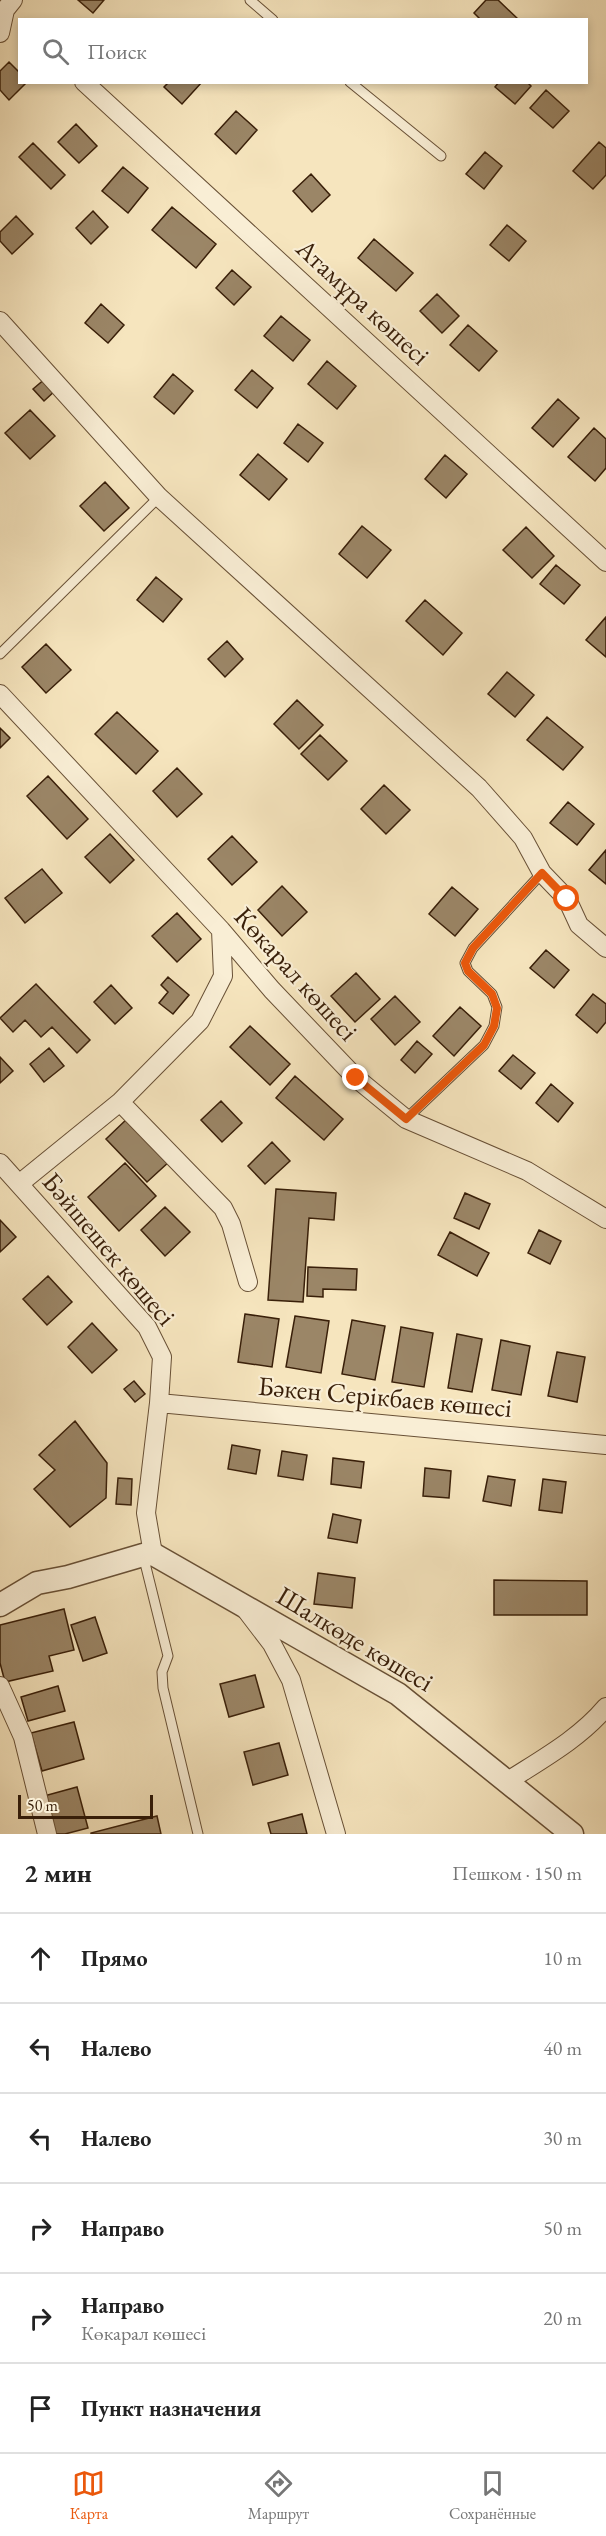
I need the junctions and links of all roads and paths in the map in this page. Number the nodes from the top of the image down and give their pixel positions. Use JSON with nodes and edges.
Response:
{"nodes":[{"id":1,"x":250,"y":0,"type":"edge"},
{"id":2,"x":6,"y":5,"type":"edge"},
{"id":3,"x":271,"y":18,"type":"edge"},
{"id":4,"x":18,"y":20,"type":"edge"},
{"id":5,"x":0,"y":33,"type":"edge"},
{"id":6,"x":86,"y":84,"type":"edge"},
{"id":7,"x":352,"y":84,"type":"edge"},
{"id":8,"x":441,"y":156,"type":"dead end"},
{"id":9,"x":0,"y":321,"type":"edge"},
{"id":10,"x":159,"y":497,"type":"junction"},
{"id":11,"x":606,"y":562,"type":"edge"},
{"id":12,"x":0,"y":654,"type":"edge"},
{"id":13,"x":0,"y":694,"type":"edge"},
{"id":14,"x":542,"y":873,"type":"junction"},
{"id":15,"x":221,"y":930,"type":"junction"},
{"id":16,"x":606,"y":948,"type":"edge"},
{"id":17,"x":120,"y":1102,"type":"junction"},
{"id":18,"x":406,"y":1119,"type":"junction"},
{"id":19,"x":0,"y":1163,"type":"edge"},
{"id":20,"x":19,"y":1184,"type":"junction"},
{"id":21,"x":606,"y":1219,"type":"edge"},
{"id":22,"x":248,"y":1282,"type":"dead end"},
{"id":23,"x":159,"y":1403,"type":"junction"},
{"id":24,"x":606,"y":1445,"type":"edge"},
{"id":25,"x":148,"y":1554,"type":"junction"},
{"id":26,"x":241,"y":1604,"type":"junction"},
{"id":27,"x":0,"y":1605,"type":"edge"},
{"id":28,"x":0,"y":1686,"type":"edge"},
{"id":29,"x":606,"y":1707,"type":"edge"},
{"id":30,"x":508,"y":1781,"type":"junction"},
{"id":31,"x":47,"y":1834,"type":"edge"},
{"id":32,"x":198,"y":1834,"type":"edge"},
{"id":33,"x":336,"y":1834,"type":"edge"},
{"id":34,"x":572,"y":1834,"type":"edge"}],
"edges":[{"from":1,"to":3,"type":"lane"},
{"from":2,"to":4,"type":"street"},
{"from":2,"to":5,"type":"street"},
{"from":6,"to":11,"type":"street","name":"Атамұра көшесі"},
{"from":7,"to":8,"type":"lane"},
{"from":9,"to":10,"type":"street"},
{"from":10,"to":12,"type":"lane"},
{"from":10,"to":14,"type":"street"},
{"from":13,"to":15,"type":"street","name":"Көкарал көшесі"},
{"from":14,"to":16,"type":"street"},
{"from":14,"to":18,"type":"lane"},
{"from":15,"to":17,"type":"street"},
{"from":15,"to":18,"type":"street","name":"Көкарал көшесі"},
{"from":17,"to":20,"type":"street"},
{"from":17,"to":22,"type":"street"},
{"from":18,"to":21,"type":"street","name":"Көкарал көшесі"},
{"from":19,"to":20,"type":"street","name":"Бәйшешек көшесі"},
{"from":20,"to":23,"type":"street","name":"Бәйшешек көшесі"},
{"from":23,"to":24,"type":"street","name":"Бәкен Серікбаев көшесі"},
{"from":23,"to":25,"type":"street","name":"Бәйшешек көшесі"},
{"from":25,"to":26,"type":"street","name":"Шалкөде көшесі"},
{"from":25,"to":27,"type":"street"},
{"from":25,"to":32,"type":"lane"},
{"from":26,"to":30,"type":"street","name":"Шалкөде көшесі"},
{"from":26,"to":33,"type":"street"},
{"from":28,"to":31,"type":"street"},
{"from":29,"to":30,"type":"street"},
{"from":30,"to":34,"type":"street","name":"Шалкөде көшесі"}]}
